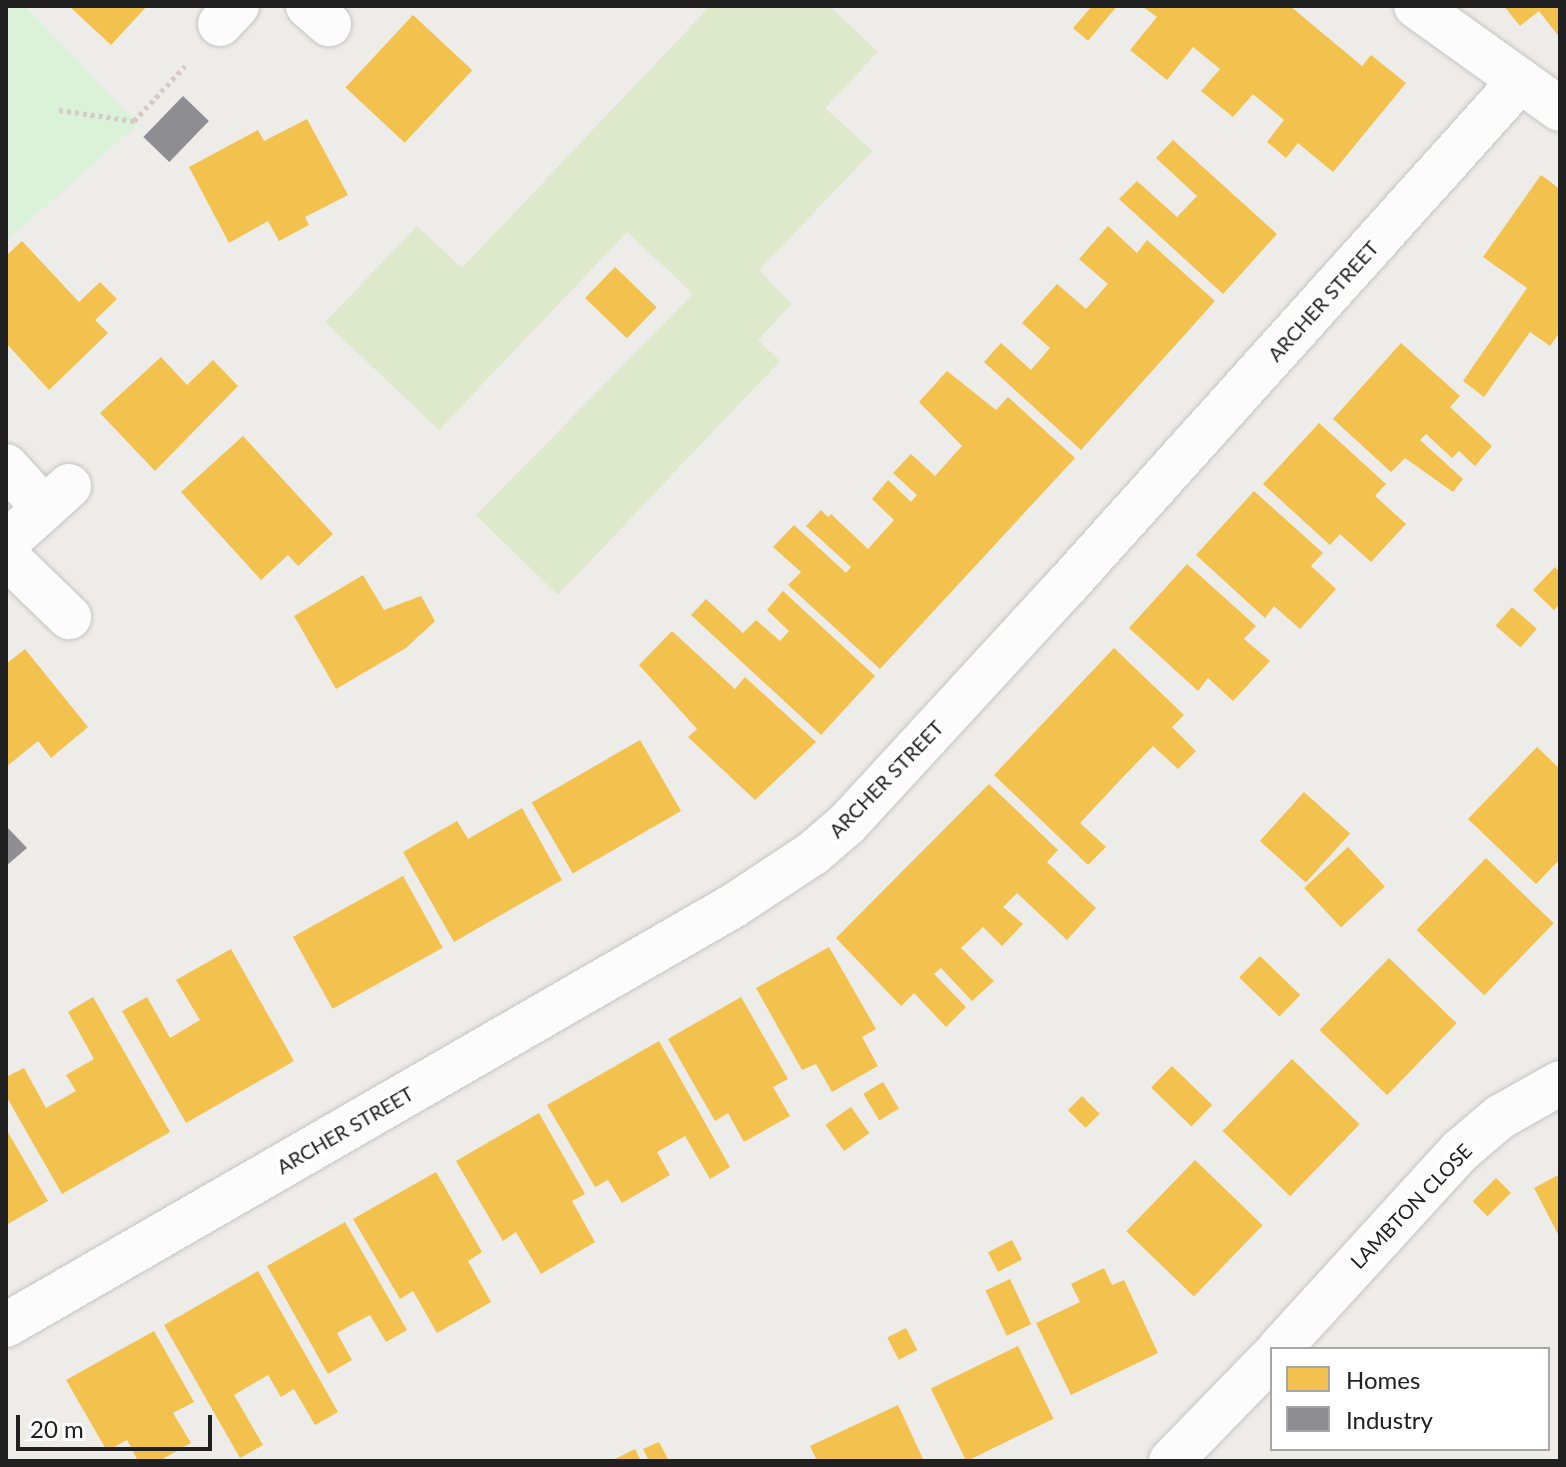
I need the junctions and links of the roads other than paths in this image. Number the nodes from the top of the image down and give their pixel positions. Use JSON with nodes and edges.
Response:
{"nodes":[{"id":1,"x":1416,"y":6,"type":"edge"},
{"id":2,"x":1520,"y":81,"type":"junction"},
{"id":3,"x":1560,"y":109,"type":"edge"},
{"id":4,"x":6,"y":466,"type":"edge"},
{"id":5,"x":6,"y":543,"type":"edge"},
{"id":6,"x":6,"y":556,"type":"edge"},
{"id":7,"x":69,"y":617,"type":"dead end"},
{"id":8,"x":1560,"y":1083,"type":"edge"},
{"id":9,"x":6,"y":1325,"type":"edge"},
{"id":10,"x":1281,"y":1347,"type":"edge"},
{"id":11,"x":1270,"y":1359,"type":"edge"},
{"id":12,"x":1171,"y":1461,"type":"edge"}],
"edges":[{"from":1,"to":2,"type":"street"},
{"from":2,"to":3,"type":"street"},
{"from":2,"to":9,"type":"street","name":"ARCHER STREET"},
{"from":4,"to":5,"type":"street"},
{"from":6,"to":7,"type":"street"},
{"from":8,"to":10,"type":"street","name":"LAMBTON CLOSE"},
{"from":11,"to":12,"type":"street"}]}
